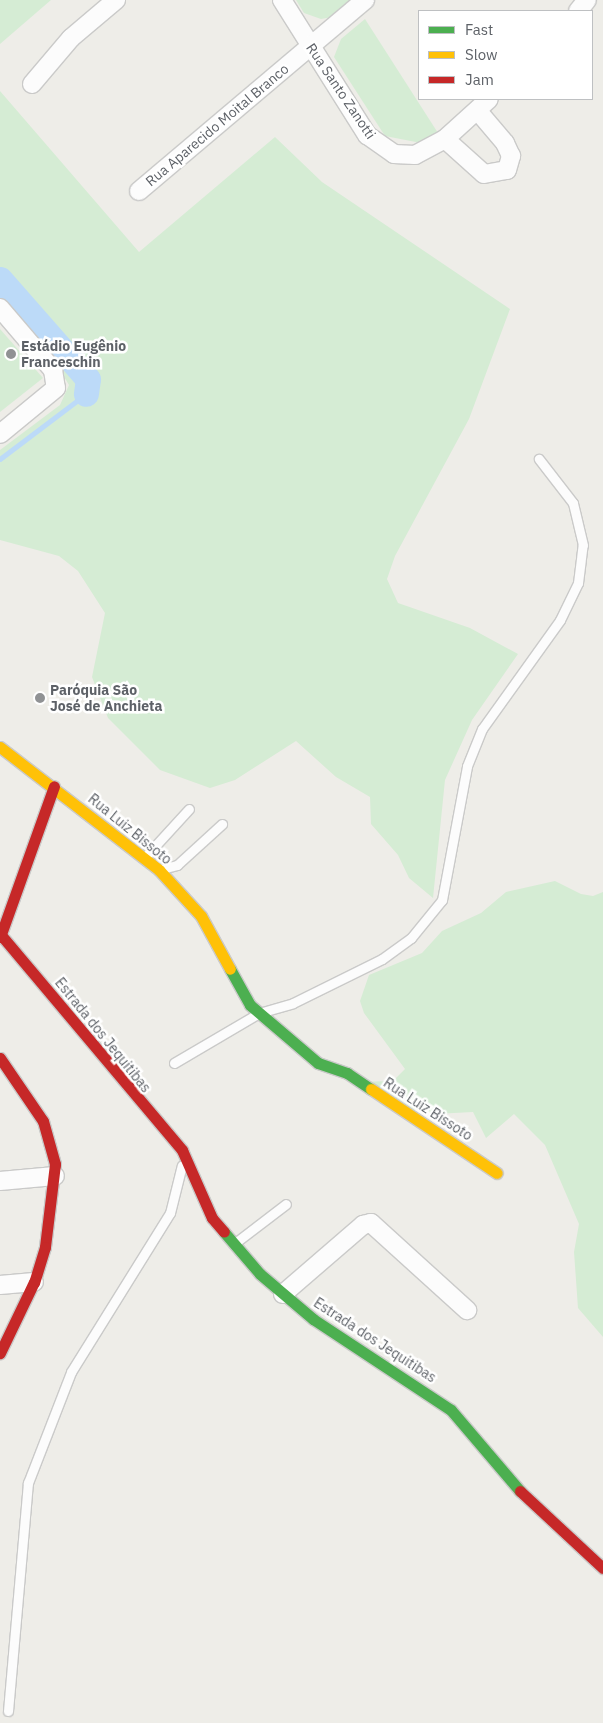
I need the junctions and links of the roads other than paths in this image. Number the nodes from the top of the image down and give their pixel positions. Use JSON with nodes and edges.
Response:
{"nodes":[{"id":1,"x":116,"y":0,"type":"edge"},
{"id":2,"x":282,"y":0,"type":"edge"},
{"id":3,"x":365,"y":0,"type":"edge"},
{"id":4,"x":587,"y":0,"type":"edge"},
{"id":5,"x":579,"y":10,"type":"edge"},
{"id":6,"x":310,"y":46,"type":"junction"},
{"id":7,"x":32,"y":84,"type":"dead end"},
{"id":8,"x":483,"y":104,"type":"edge"},
{"id":9,"x":445,"y":140,"type":"junction"},
{"id":10,"x":139,"y":191,"type":"dead end"},
{"id":11,"x":0,"y":308,"type":"edge"},
{"id":12,"x":0,"y":434,"type":"edge"},
{"id":13,"x":539,"y":459,"type":"dead end"},
{"id":14,"x":0,"y":747,"type":"edge"},
{"id":15,"x":54,"y":786,"type":"junction"},
{"id":16,"x":189,"y":809,"type":"dead end"},
{"id":17,"x":222,"y":824,"type":"dead end"},
{"id":18,"x":144,"y":857,"type":"junction"},
{"id":19,"x":159,"y":870,"type":"junction"},
{"id":20,"x":0,"y":936,"type":"edge"},
{"id":21,"x":259,"y":1013,"type":"junction"},
{"id":22,"x":174,"y":1062,"type":"dead end"},
{"id":23,"x":3,"y":1066,"type":"edge"},
{"id":24,"x":182,"y":1150,"type":"junction"},
{"id":25,"x":497,"y":1173,"type":"dead end"},
{"id":26,"x":55,"y":1176,"type":"junction"},
{"id":27,"x":0,"y":1181,"type":"edge"},
{"id":28,"x":286,"y":1204,"type":"dead end"},
{"id":29,"x":235,"y":1244,"type":"junction"},
{"id":30,"x":34,"y":1282,"type":"junction"},
{"id":31,"x":0,"y":1286,"type":"edge"},
{"id":32,"x":283,"y":1294,"type":"junction"},
{"id":33,"x":467,"y":1310,"type":"dead end"},
{"id":34,"x":0,"y":1353,"type":"edge"},
{"id":35,"x":603,"y":1568,"type":"edge"},
{"id":36,"x":8,"y":1711,"type":"dead end"}],
"edges":[{"from":1,"to":7,"type":"street"},
{"from":2,"to":6,"type":"street","name":"Rua Santo Zanotti"},
{"from":3,"to":6,"type":"street","name":"Rua Aparecido Moital Branco"},
{"from":4,"to":5,"type":"street"},
{"from":6,"to":9,"type":"street","name":"Rua Santo Zanotti"},
{"from":6,"to":10,"type":"street","name":"Rua Aparecido Moital Branco"},
{"from":8,"to":9,"type":"street","name":"Rua Santo Zanotti"},
{"from":8,"to":9,"type":"street"},
{"from":11,"to":12,"type":"street"},
{"from":13,"to":21,"type":"lane"},
{"from":14,"to":15,"type":"street","name":"Rua Luiz Bissoto"},
{"from":15,"to":18,"type":"street","name":"Rua Luiz Bissoto"},
{"from":15,"to":20,"type":"street"},
{"from":16,"to":18,"type":"lane"},
{"from":17,"to":19,"type":"lane"},
{"from":18,"to":19,"type":"street","name":"Rua Luiz Bissoto"},
{"from":19,"to":21,"type":"street","name":"Rua Luiz Bissoto"},
{"from":20,"to":24,"type":"street","name":"Estrada dos Jequitibas"},
{"from":21,"to":22,"type":"lane"},
{"from":21,"to":25,"type":"street","name":"Rua Luiz Bissoto"},
{"from":23,"to":26,"type":"street"},
{"from":24,"to":29,"type":"street","name":"Estrada dos Jequitibas"},
{"from":24,"to":36,"type":"lane"},
{"from":26,"to":27,"type":"street"},
{"from":26,"to":30,"type":"street"},
{"from":28,"to":29,"type":"lane"},
{"from":29,"to":32,"type":"street","name":"Estrada dos Jequitibas"},
{"from":30,"to":31,"type":"street"},
{"from":30,"to":34,"type":"street"},
{"from":32,"to":33,"type":"street"},
{"from":32,"to":35,"type":"street","name":"Estrada dos Jequitibas"}]}
